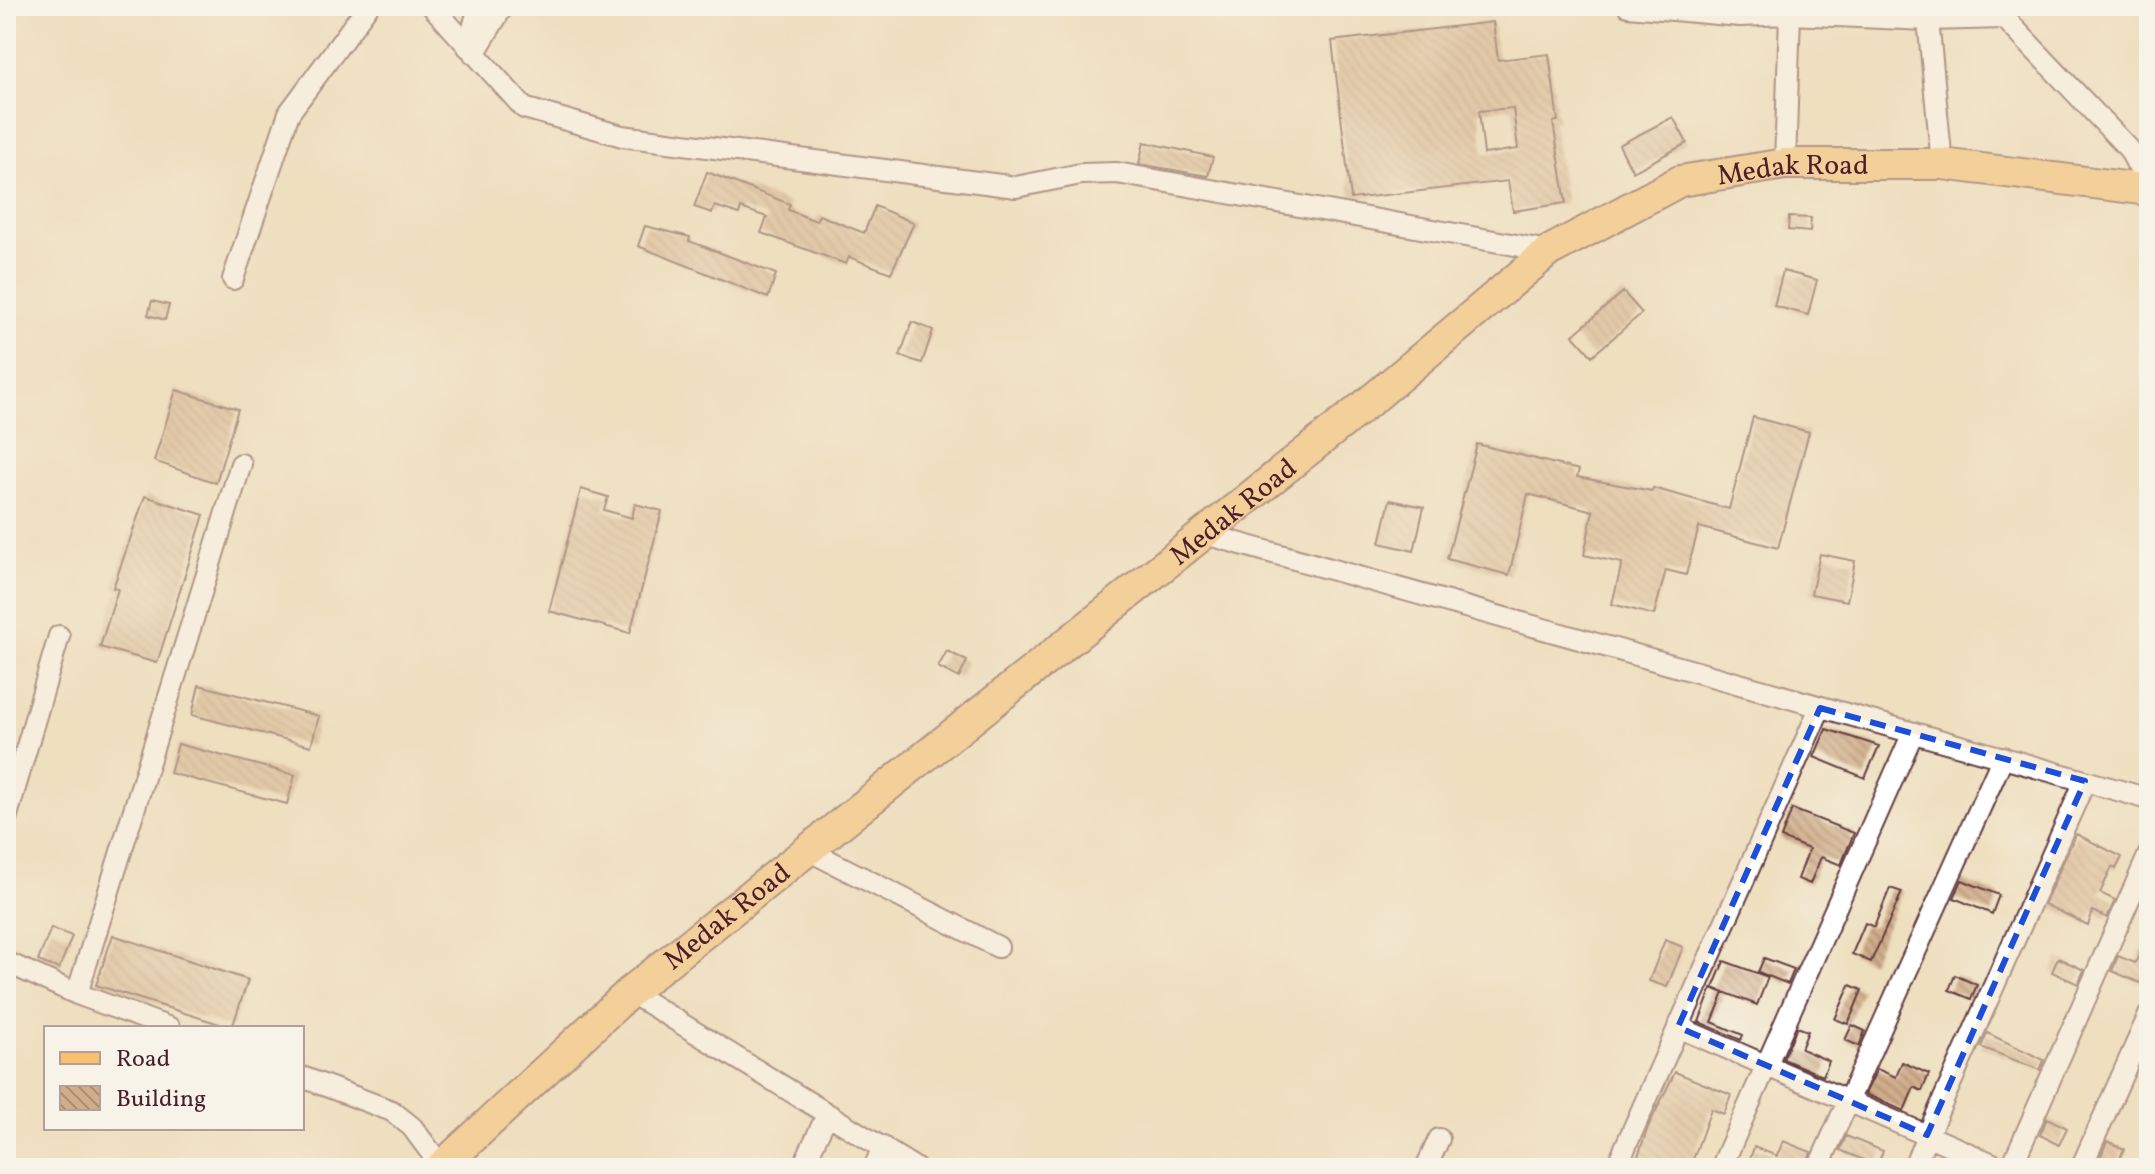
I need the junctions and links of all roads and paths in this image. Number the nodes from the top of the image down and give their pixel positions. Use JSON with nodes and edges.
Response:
{"nodes":[{"id":1,"x":368,"y":6,"type":"edge"},
{"id":2,"x":432,"y":6,"type":"edge"},
{"id":3,"x":479,"y":6,"type":"edge"},
{"id":4,"x":503,"y":6,"type":"edge"},
{"id":5,"x":1628,"y":6,"type":"edge"},
{"id":6,"x":1790,"y":10,"type":"edge"},
{"id":7,"x":1999,"y":12,"type":"edge"},
{"id":8,"x":1928,"y":20,"type":"junction"},
{"id":9,"x":471,"y":51,"type":"junction"},
{"id":10,"x":1785,"y":164,"type":"junction"},
{"id":11,"x":1942,"y":164,"type":"junction"},
{"id":12,"x":2149,"y":188,"type":"edge"},
{"id":13,"x":1549,"y":251,"type":"junction"},
{"id":14,"x":233,"y":279,"type":"dead end"},
{"id":15,"x":241,"y":464,"type":"dead end"},
{"id":16,"x":1202,"y":533,"type":"junction"},
{"id":17,"x":59,"y":636,"type":"dead end"},
{"id":18,"x":1820,"y":708,"type":"junction"},
{"id":19,"x":1912,"y":735,"type":"junction"},
{"id":20,"x":2003,"y":757,"type":"junction"},
{"id":21,"x":2085,"y":781,"type":"junction"},
{"id":22,"x":2149,"y":799,"type":"edge"},
{"id":23,"x":6,"y":819,"type":"edge"},
{"id":24,"x":808,"y":850,"type":"junction"},
{"id":25,"x":2149,"y":854,"type":"edge"},
{"id":26,"x":998,"y":947,"type":"dead end"},
{"id":27,"x":6,"y":962,"type":"edge"},
{"id":28,"x":630,"y":992,"type":"junction"},
{"id":29,"x":77,"y":994,"type":"junction"},
{"id":30,"x":2149,"y":1015,"type":"edge"},
{"id":31,"x":165,"y":1026,"type":"edge"},
{"id":32,"x":1678,"y":1027,"type":"junction"},
{"id":33,"x":1764,"y":1064,"type":"junction"},
{"id":34,"x":304,"y":1078,"type":"edge"},
{"id":35,"x":1848,"y":1101,"type":"junction"},
{"id":36,"x":827,"y":1115,"type":"junction"},
{"id":37,"x":1927,"y":1135,"type":"junction"},
{"id":38,"x":1439,"y":1139,"type":"dead end"},
{"id":39,"x":883,"y":1147,"type":"junction"},
{"id":40,"x":440,"y":1167,"type":"edge"},
{"id":41,"x":802,"y":1168,"type":"edge"},
{"id":42,"x":874,"y":1168,"type":"edge"},
{"id":43,"x":915,"y":1168,"type":"edge"},
{"id":44,"x":1426,"y":1168,"type":"edge"},
{"id":45,"x":1616,"y":1168,"type":"edge"},
{"id":46,"x":1721,"y":1168,"type":"edge"},
{"id":47,"x":1818,"y":1168,"type":"edge"},
{"id":48,"x":1913,"y":1168,"type":"edge"},
{"id":49,"x":2002,"y":1168,"type":"edge"},
{"id":50,"x":2011,"y":1168,"type":"edge"},
{"id":51,"x":2081,"y":1168,"type":"edge"}],
"edges":[{"from":1,"to":14,"type":"street"},
{"from":2,"to":9,"type":"street"},
{"from":3,"to":9,"type":"street"},
{"from":4,"to":9,"type":"street"},
{"from":5,"to":6,"type":"street"},
{"from":6,"to":8,"type":"street"},
{"from":6,"to":10,"type":"street"},
{"from":7,"to":8,"type":"street"},
{"from":7,"to":12,"type":"street"},
{"from":8,"to":11,"type":"street"},
{"from":9,"to":13,"type":"street"},
{"from":10,"to":11,"type":"main road","name":"Medak Road"},
{"from":10,"to":13,"type":"main road","name":"Medak Road"},
{"from":11,"to":12,"type":"main road","name":"Medak Road"},
{"from":13,"to":16,"type":"main road","name":"Medak Road"},
{"from":15,"to":29,"type":"street"},
{"from":16,"to":18,"type":"street"},
{"from":16,"to":24,"type":"main road","name":"Medak Road"},
{"from":17,"to":23,"type":"street"},
{"from":18,"to":19,"type":"street"},
{"from":18,"to":32,"type":"street"},
{"from":19,"to":20,"type":"street"},
{"from":19,"to":33,"type":"street"},
{"from":20,"to":21,"type":"street"},
{"from":20,"to":35,"type":"street"},
{"from":21,"to":22,"type":"street"},
{"from":21,"to":37,"type":"street"},
{"from":24,"to":26,"type":"street"},
{"from":24,"to":28,"type":"main road","name":"Medak Road"},
{"from":25,"to":50,"type":"street"},
{"from":27,"to":29,"type":"street"},
{"from":28,"to":36,"type":"street"},
{"from":28,"to":40,"type":"main road","name":"Medak Road"},
{"from":29,"to":31,"type":"street"},
{"from":30,"to":51,"type":"street"},
{"from":32,"to":33,"type":"street"},
{"from":32,"to":45,"type":"street"},
{"from":33,"to":35,"type":"street"},
{"from":33,"to":46,"type":"street"},
{"from":34,"to":40,"type":"street"},
{"from":35,"to":37,"type":"street"},
{"from":35,"to":47,"type":"street"},
{"from":36,"to":39,"type":"street"},
{"from":36,"to":41,"type":"street"},
{"from":37,"to":48,"type":"street"},
{"from":37,"to":49,"type":"street"},
{"from":38,"to":44,"type":"street"},
{"from":39,"to":42,"type":"street"},
{"from":39,"to":43,"type":"street"}]}
